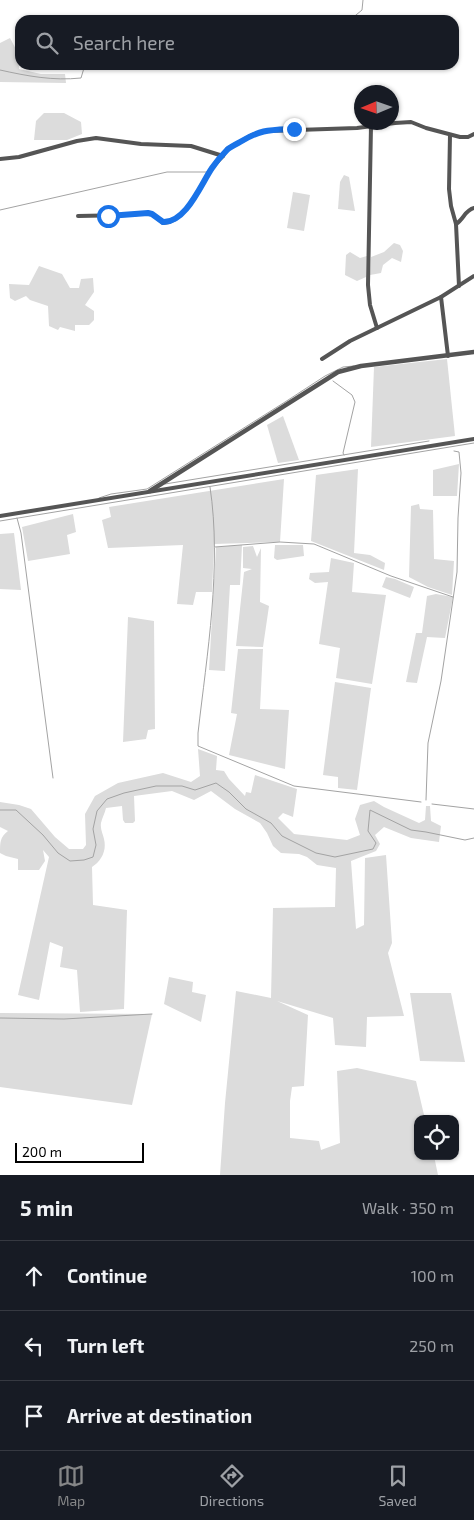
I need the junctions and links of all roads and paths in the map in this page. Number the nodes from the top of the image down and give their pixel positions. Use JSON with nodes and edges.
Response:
{"nodes":[{"id":1,"x":399,"y":123,"type":"edge"},
{"id":2,"x":354,"y":128,"type":"edge"},
{"id":3,"x":371,"y":130,"type":"edge"},
{"id":4,"x":474,"y":134,"type":"edge"},
{"id":5,"x":450,"y":135,"type":"junction"},
{"id":6,"x":222,"y":156,"type":"junction"},
{"id":7,"x":0,"y":159,"type":"edge"},
{"id":8,"x":474,"y":208,"type":"edge"},
{"id":9,"x":78,"y":216,"type":"dead end"},
{"id":10,"x":456,"y":224,"type":"junction"},
{"id":11,"x":474,"y":276,"type":"edge"},
{"id":12,"x":458,"y":286,"type":"junction"},
{"id":13,"x":441,"y":297,"type":"junction"},
{"id":14,"x":377,"y":328,"type":"junction"},
{"id":15,"x":474,"y":352,"type":"edge"},
{"id":16,"x":448,"y":356,"type":"junction"},
{"id":17,"x":322,"y":359,"type":"dead end"},
{"id":18,"x":474,"y":439,"type":"edge"},
{"id":19,"x":150,"y":491,"type":"junction"},
{"id":20,"x":0,"y":516,"type":"edge"}],
"edges":[{"from":1,"to":5,"type":"street"},
{"from":2,"to":6,"type":"street"},
{"from":3,"to":14,"type":"street"},
{"from":4,"to":5,"type":"street"},
{"from":5,"to":10,"type":"street"},
{"from":6,"to":7,"type":"street"},
{"from":6,"to":9,"type":"street"},
{"from":8,"to":10,"type":"street"},
{"from":10,"to":12,"type":"street"},
{"from":11,"to":12,"type":"street"},
{"from":12,"to":13,"type":"street"},
{"from":13,"to":14,"type":"street"},
{"from":13,"to":16,"type":"street"},
{"from":14,"to":17,"type":"street"},
{"from":15,"to":16,"type":"street"},
{"from":16,"to":19,"type":"street"},
{"from":18,"to":19,"type":"street"},
{"from":19,"to":20,"type":"street"}]}
